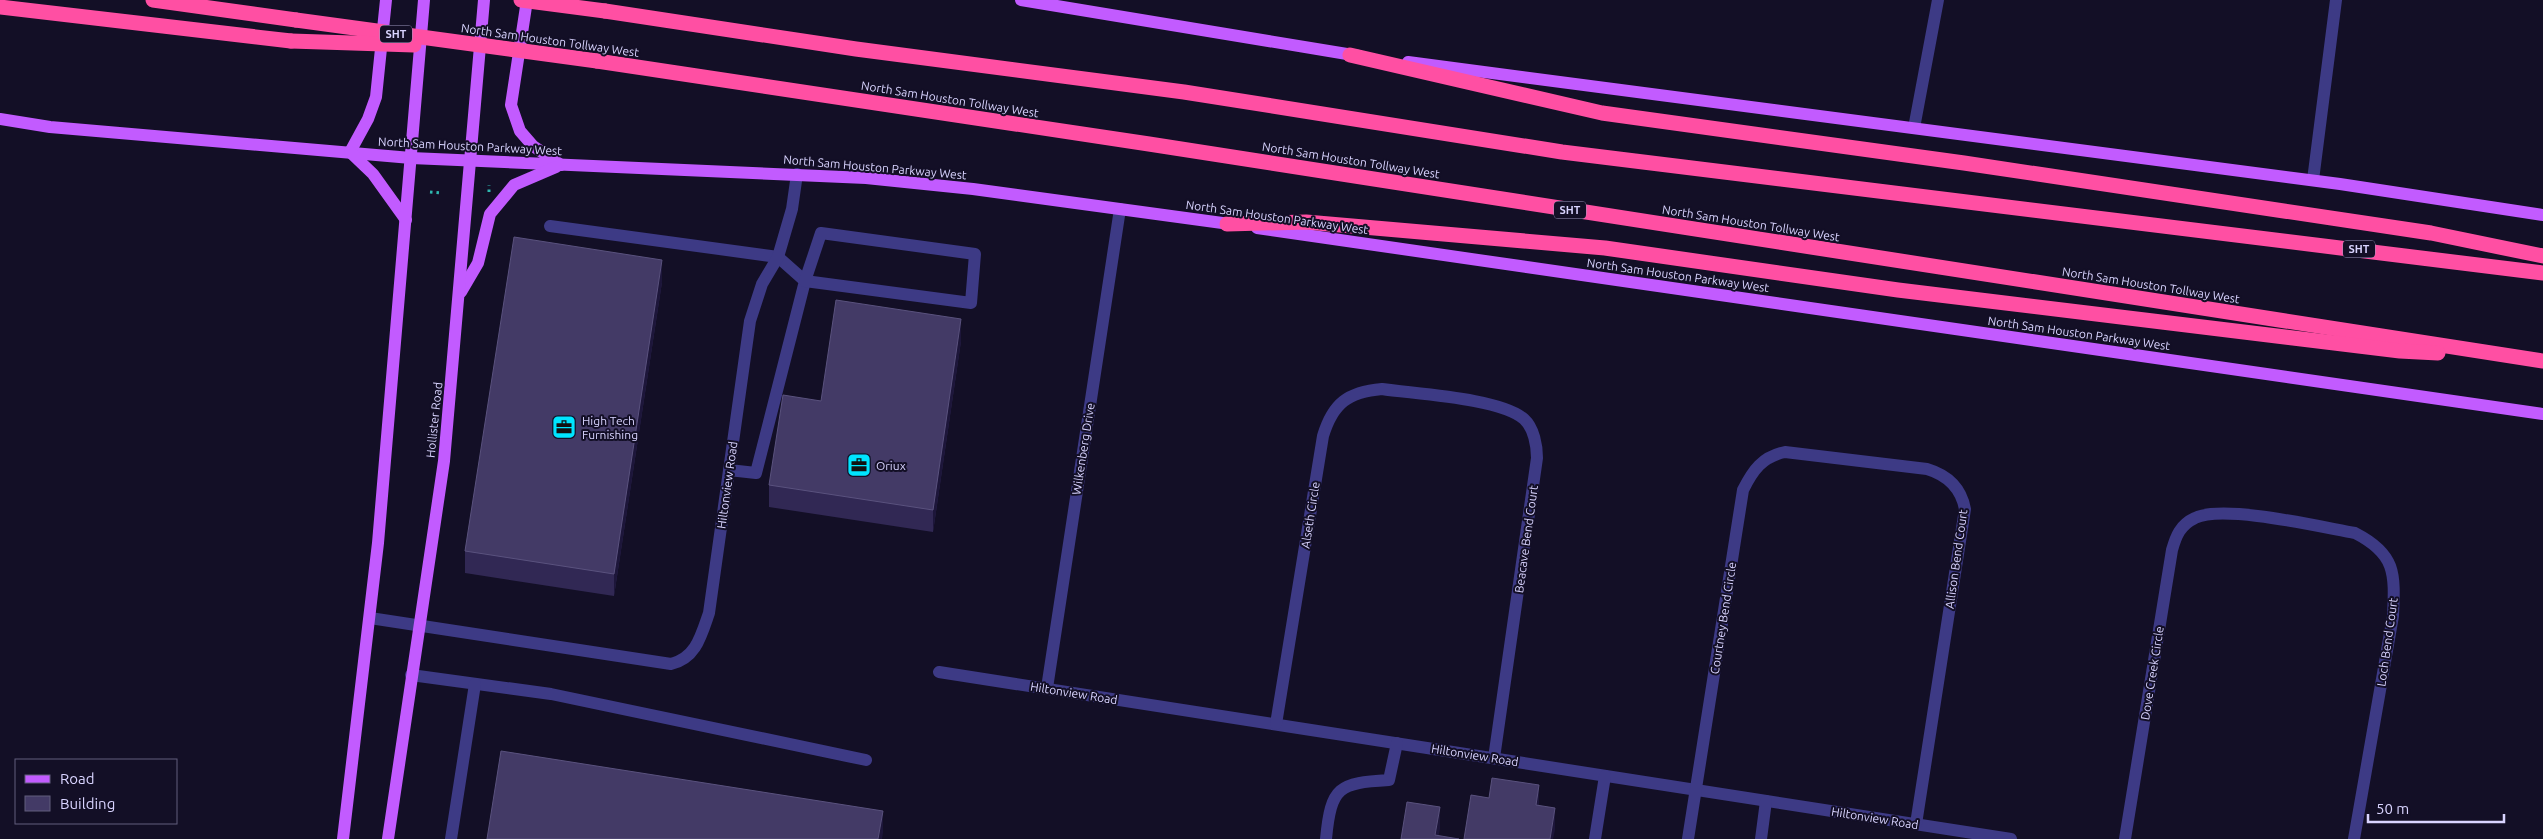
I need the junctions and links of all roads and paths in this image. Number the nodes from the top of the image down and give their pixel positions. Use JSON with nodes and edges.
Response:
{"nodes":[{"id":1,"x":152,"y":0,"type":"edge"},
{"id":2,"x":386,"y":0,"type":"edge"},
{"id":3,"x":424,"y":0,"type":"edge"},
{"id":4,"x":484,"y":0,"type":"edge"},
{"id":5,"x":521,"y":0,"type":"edge"},
{"id":6,"x":526,"y":0,"type":"edge"},
{"id":7,"x":1021,"y":0,"type":"edge"},
{"id":8,"x":1938,"y":0,"type":"edge"},
{"id":9,"x":2336,"y":0,"type":"edge"},
{"id":10,"x":1061,"y":3,"type":"edge"},
{"id":11,"x":0,"y":7,"type":"edge"},
{"id":12,"x":496,"y":48,"type":"junction"},
{"id":13,"x":1350,"y":55,"type":"junction"},
{"id":14,"x":0,"y":119,"type":"edge"},
{"id":15,"x":1914,"y":128,"type":"junction"},
{"id":16,"x":350,"y":152,"type":"junction"},
{"id":17,"x":411,"y":158,"type":"junction"},
{"id":18,"x":471,"y":161,"type":"junction"},
{"id":19,"x":561,"y":165,"type":"junction"},
{"id":20,"x":797,"y":174,"type":"junction"},
{"id":21,"x":2313,"y":180,"type":"junction"},
{"id":22,"x":430,"y":192,"type":"dead end"},
{"id":23,"x":441,"y":193,"type":"dead end"},
{"id":24,"x":1120,"y":209,"type":"junction"},
{"id":25,"x":2543,"y":215,"type":"edge"},
{"id":26,"x":406,"y":220,"type":"junction"},
{"id":27,"x":1228,"y":224,"type":"junction"},
{"id":28,"x":550,"y":226,"type":"dead end"},
{"id":29,"x":2543,"y":256,"type":"edge"},
{"id":30,"x":778,"y":257,"type":"junction"},
{"id":31,"x":2543,"y":273,"type":"edge"},
{"id":32,"x":805,"y":281,"type":"junction"},
{"id":33,"x":460,"y":294,"type":"junction"},
{"id":34,"x":2526,"y":358,"type":"junction"},
{"id":35,"x":2543,"y":361,"type":"edge"},
{"id":36,"x":1431,"y":396,"type":"joint"},
{"id":37,"x":2543,"y":414,"type":"edge"},
{"id":38,"x":1770,"y":456,"type":"joint"},
{"id":39,"x":729,"y":470,"type":"junction"},
{"id":40,"x":2196,"y":517,"type":"joint"},
{"id":41,"x":370,"y":618,"type":"junction"},
{"id":42,"x":419,"y":625,"type":"junction"},
{"id":43,"x":939,"y":672,"type":"dead end"},
{"id":44,"x":411,"y":676,"type":"junction"},
{"id":45,"x":474,"y":684,"type":"junction"},
{"id":46,"x":1047,"y":688,"type":"junction"},
{"id":47,"x":1276,"y":724,"type":"junction"},
{"id":48,"x":1396,"y":743,"type":"junction"},
{"id":49,"x":1494,"y":758,"type":"junction"},
{"id":50,"x":866,"y":760,"type":"dead end"},
{"id":51,"x":1605,"y":776,"type":"junction"},
{"id":52,"x":1696,"y":790,"type":"junction"},
{"id":53,"x":1766,"y":801,"type":"junction"},
{"id":54,"x":1916,"y":824,"type":"junction"},
{"id":55,"x":343,"y":839,"type":"edge"},
{"id":56,"x":388,"y":839,"type":"edge"},
{"id":57,"x":451,"y":839,"type":"edge"},
{"id":58,"x":1326,"y":839,"type":"edge"},
{"id":59,"x":1595,"y":839,"type":"edge"},
{"id":60,"x":1688,"y":839,"type":"edge"},
{"id":61,"x":1761,"y":839,"type":"edge"},
{"id":62,"x":2011,"y":839,"type":"edge"},
{"id":63,"x":2125,"y":839,"type":"edge"},
{"id":64,"x":2354,"y":839,"type":"edge"}],
"edges":[{"from":1,"to":12,"type":"highway","name":"North Sam Houston Tollway West","number":"SHT","bridge":true},
{"from":2,"to":16,"type":"main road"},
{"from":3,"to":17,"type":"main road"},
{"from":4,"to":18,"type":"main road","name":"Hollister Road"},
{"from":5,"to":31,"type":"highway","number":"SHT","bridge":true},
{"from":6,"to":19,"type":"main road"},
{"from":7,"to":10,"type":"main road"},
{"from":8,"to":15,"type":"street"},
{"from":9,"to":21,"type":"street"},
{"from":10,"to":13,"type":"main road"},
{"from":11,"to":12,"type":"highway","bridge":true},
{"from":12,"to":34,"type":"highway","name":"North Sam Houston Tollway West","number":"SHT","bridge":true},
{"from":13,"to":15,"type":"main road"},
{"from":13,"to":29,"type":"highway"},
{"from":14,"to":16,"type":"main road","name":"North Sam Houston Parkway West"},
{"from":15,"to":21,"type":"main road"},
{"from":16,"to":17,"type":"main road","name":"North Sam Houston Parkway West"},
{"from":16,"to":26,"type":"main road"},
{"from":17,"to":18,"type":"main road","name":"North Sam Houston Parkway West"},
{"from":17,"to":26,"type":"main road"},
{"from":18,"to":19,"type":"main road","name":"North Sam Houston Parkway West"},
{"from":18,"to":33,"type":"main road","name":"Hollister Road"},
{"from":19,"to":20,"type":"main road","name":"North Sam Houston Parkway West"},
{"from":19,"to":33,"type":"main road"},
{"from":20,"to":24,"type":"main road","name":"North Sam Houston Parkway West"},
{"from":20,"to":30,"type":"street","name":"Hiltonview Road"},
{"from":21,"to":25,"type":"main road"},
{"from":22,"to":23,"type":"path"},
{"from":24,"to":27,"type":"main road","name":"North Sam Houston Parkway West"},
{"from":24,"to":46,"type":"street","name":"Wilkenberg Drive"},
{"from":26,"to":41,"type":"main road"},
{"from":27,"to":34,"type":"highway"},
{"from":27,"to":37,"type":"main road","name":"North Sam Houston Parkway West"},
{"from":28,"to":30,"type":"street"},
{"from":30,"to":32,"type":"street"},
{"from":30,"to":39,"type":"street","name":"Hiltonview Road"},
{"from":32,"to":32,"type":"street"},
{"from":32,"to":39,"type":"street"},
{"from":33,"to":42,"type":"main road","name":"Hollister Road"},
{"from":34,"to":35,"type":"highway","name":"North Sam Houston Tollway West","number":"SHT"},
{"from":36,"to":47,"type":"street","name":"Alseth Circle"},
{"from":36,"to":49,"type":"street","name":"Beacave Bend Court"},
{"from":38,"to":52,"type":"street","name":"Courtney Bend Circle"},
{"from":38,"to":54,"type":"street","name":"Allison Bend Court"},
{"from":39,"to":42,"type":"street","name":"Hiltonview Road"},
{"from":40,"to":63,"type":"street","name":"Dove Creek Circle"},
{"from":40,"to":64,"type":"street","name":"Loch Bend Court"},
{"from":41,"to":42,"type":"street","name":"Hiltonview Road"},
{"from":41,"to":55,"type":"main road"},
{"from":42,"to":44,"type":"main road","name":"Hollister Road"},
{"from":43,"to":46,"type":"street","name":"Hiltonview Road"},
{"from":44,"to":45,"type":"street"},
{"from":44,"to":56,"type":"main road","name":"Hollister Road"},
{"from":45,"to":50,"type":"street"},
{"from":45,"to":57,"type":"street"},
{"from":46,"to":47,"type":"street","name":"Hiltonview Road"},
{"from":47,"to":48,"type":"street","name":"Hiltonview Road"},
{"from":48,"to":49,"type":"street","name":"Hiltonview Road"},
{"from":48,"to":58,"type":"street"},
{"from":49,"to":51,"type":"street","name":"Hiltonview Road"},
{"from":51,"to":52,"type":"street","name":"Hiltonview Road"},
{"from":51,"to":59,"type":"street"},
{"from":52,"to":53,"type":"street","name":"Hiltonview Road"},
{"from":52,"to":60,"type":"street","name":"Courtney Bend Circle"},
{"from":53,"to":54,"type":"street","name":"Hiltonview Road"},
{"from":53,"to":61,"type":"street"},
{"from":54,"to":62,"type":"street","name":"Hiltonview Road"}]}
